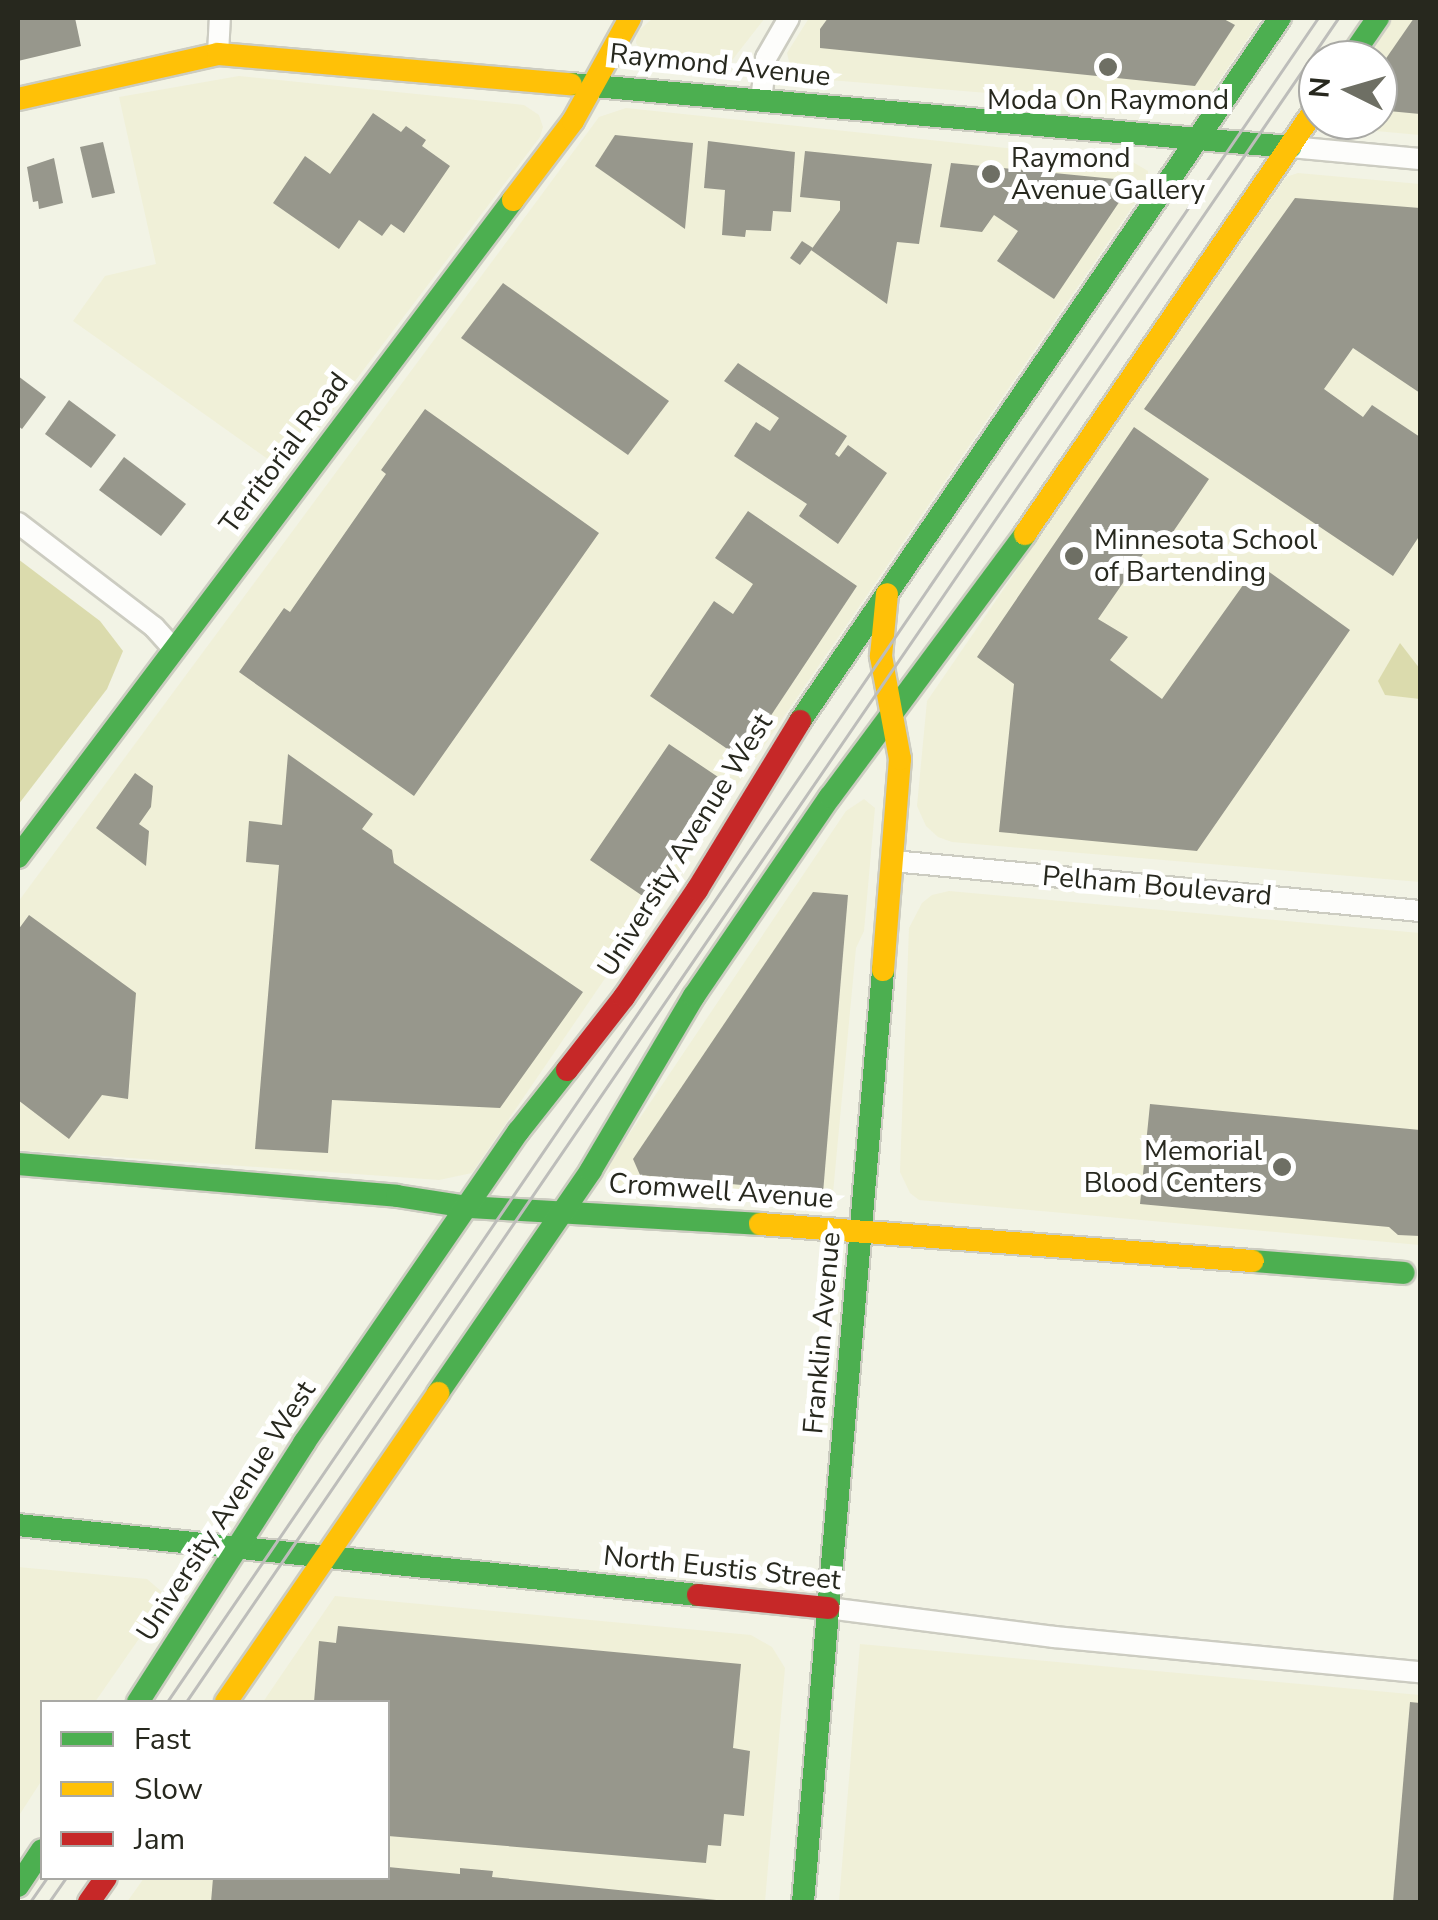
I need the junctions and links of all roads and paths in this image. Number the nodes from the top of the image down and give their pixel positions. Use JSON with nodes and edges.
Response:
{"nodes":[{"id":1,"x":220,"y":18,"type":"edge"},
{"id":2,"x":630,"y":18,"type":"edge"},
{"id":3,"x":789,"y":18,"type":"edge"},
{"id":4,"x":1280,"y":18,"type":"edge"},
{"id":5,"x":1378,"y":18,"type":"edge"},
{"id":6,"x":1362,"y":40,"type":"edge"},
{"id":7,"x":218,"y":54,"type":"junction"},
{"id":8,"x":594,"y":83,"type":"junction"},
{"id":9,"x":18,"y":99,"type":"edge"},
{"id":10,"x":761,"y":101,"type":"junction"},
{"id":11,"x":1298,"y":135,"type":"edge"},
{"id":12,"x":1198,"y":140,"type":"junction"},
{"id":13,"x":1290,"y":147,"type":"junction"},
{"id":14,"x":1420,"y":159,"type":"edge"},
{"id":15,"x":18,"y":523,"type":"edge"},
{"id":16,"x":887,"y":591,"type":"junction"},
{"id":17,"x":174,"y":649,"type":"junction"},
{"id":18,"x":894,"y":715,"type":"junction"},
{"id":19,"x":18,"y":857,"type":"edge"},
{"id":20,"x":893,"y":861,"type":"junction"},
{"id":21,"x":1420,"y":910,"type":"edge"},
{"id":22,"x":18,"y":1164,"type":"edge"},
{"id":23,"x":468,"y":1207,"type":"junction"},
{"id":24,"x":561,"y":1212,"type":"junction"},
{"id":25,"x":862,"y":1230,"type":"junction"},
{"id":26,"x":1412,"y":1273,"type":"edge"},
{"id":27,"x":18,"y":1525,"type":"edge"},
{"id":28,"x":237,"y":1546,"type":"junction"},
{"id":29,"x":324,"y":1559,"type":"junction"},
{"id":30,"x":828,"y":1608,"type":"junction"},
{"id":31,"x":1420,"y":1672,"type":"edge"},
{"id":32,"x":139,"y":1700,"type":"edge"},
{"id":33,"x":227,"y":1700,"type":"edge"},
{"id":34,"x":40,"y":1853,"type":"edge"},
{"id":35,"x":105,"y":1880,"type":"edge"},
{"id":36,"x":18,"y":1886,"type":"edge"},
{"id":37,"x":89,"y":1902,"type":"edge"},
{"id":38,"x":803,"y":1902,"type":"edge"}],
"edges":[{"from":1,"to":7,"type":"street"},
{"from":2,"to":8,"type":"main road","name":"Territorial Road"},
{"from":3,"to":10,"type":"street"},
{"from":4,"to":12,"type":"main road","name":"University Avenue West"},
{"from":5,"to":6,"type":"main road"},
{"from":7,"to":8,"type":"main road","name":"Raymond Avenue"},
{"from":7,"to":9,"type":"main road","name":"Raymond Avenue"},
{"from":8,"to":10,"type":"main road","name":"Raymond Avenue"},
{"from":8,"to":17,"type":"main road","name":"Territorial Road"},
{"from":10,"to":12,"type":"main road","name":"Raymond Avenue"},
{"from":11,"to":13,"type":"main road"},
{"from":12,"to":13,"type":"main road","name":"Raymond Avenue"},
{"from":12,"to":16,"type":"main road","name":"University Avenue West"},
{"from":13,"to":14,"type":"street","name":"Raymond Avenue"},
{"from":13,"to":18,"type":"main road"},
{"from":15,"to":17,"type":"street"},
{"from":16,"to":18,"type":"main road","name":"Franklin Avenue"},
{"from":16,"to":23,"type":"main road","name":"University Avenue West"},
{"from":17,"to":19,"type":"main road","name":"Territorial Road"},
{"from":18,"to":20,"type":"main road","name":"Franklin Avenue"},
{"from":18,"to":24,"type":"main road"},
{"from":20,"to":21,"type":"street","name":"Pelham Boulevard"},
{"from":20,"to":25,"type":"main road","name":"Franklin Avenue"},
{"from":22,"to":23,"type":"main road","name":"Cromwell Avenue"},
{"from":23,"to":24,"type":"main road","name":"Cromwell Avenue"},
{"from":23,"to":28,"type":"main road","name":"University Avenue West"},
{"from":24,"to":25,"type":"main road","name":"Cromwell Avenue"},
{"from":24,"to":29,"type":"main road"},
{"from":25,"to":26,"type":"main road","name":"Cromwell Avenue"},
{"from":25,"to":30,"type":"main road","name":"Franklin Avenue"},
{"from":27,"to":28,"type":"main road","name":"North Eustis Street"},
{"from":28,"to":29,"type":"main road","name":"North Eustis Street"},
{"from":28,"to":32,"type":"main road","name":"University Avenue West"},
{"from":29,"to":30,"type":"main road","name":"North Eustis Street"},
{"from":29,"to":33,"type":"main road"},
{"from":30,"to":31,"type":"street","name":"North Eustis Street"},
{"from":30,"to":38,"type":"main road","name":"Franklin Avenue"},
{"from":34,"to":36,"type":"main road"},
{"from":35,"to":37,"type":"main road"}]}
